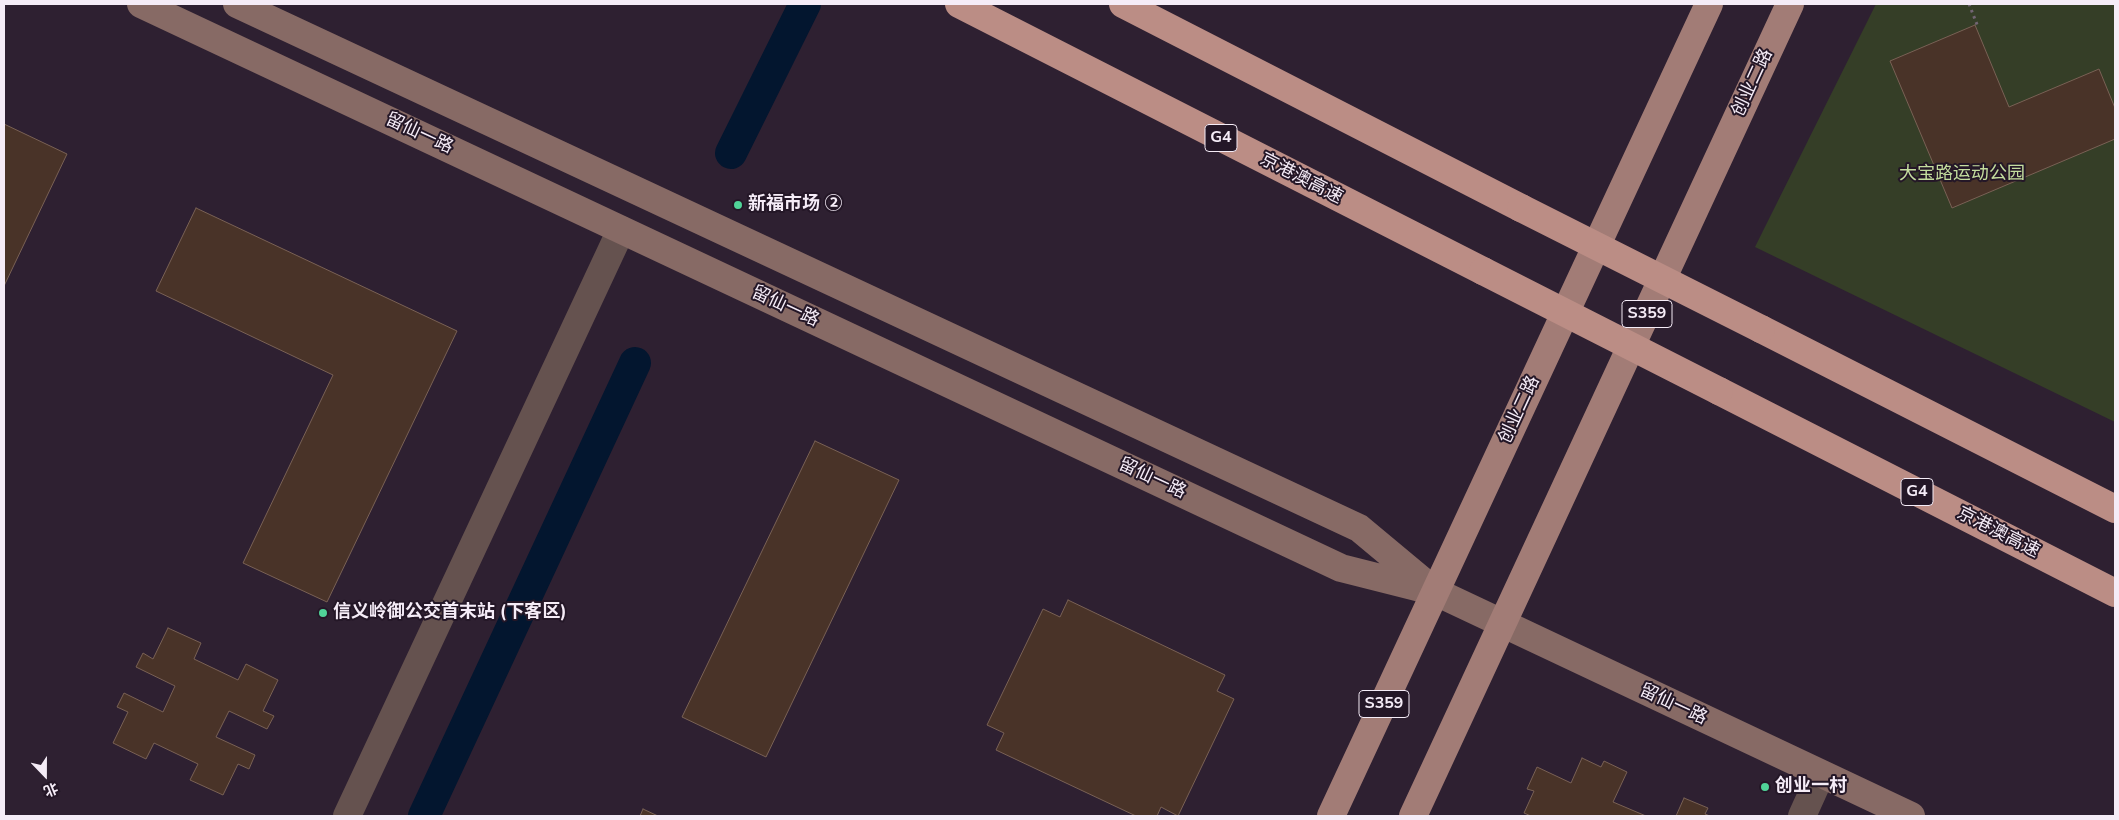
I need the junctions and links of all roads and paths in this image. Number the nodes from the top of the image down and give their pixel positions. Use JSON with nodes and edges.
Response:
{"nodes":[{"id":1,"x":141,"y":4,"type":"edge"},
{"id":2,"x":237,"y":4,"type":"edge"},
{"id":3,"x":959,"y":4,"type":"edge"},
{"id":4,"x":1124,"y":4,"type":"edge"},
{"id":5,"x":1709,"y":4,"type":"edge"},
{"id":6,"x":1790,"y":4,"type":"edge"},
{"id":7,"x":1969,"y":4,"type":"edge"},
{"id":8,"x":1978,"y":27,"type":"dead end"},
{"id":9,"x":621,"y":230,"type":"junction"},
{"id":10,"x":2115,"y":508,"type":"edge"},
{"id":11,"x":1436,"y":592,"type":"junction"},
{"id":12,"x":2115,"y":593,"type":"edge"},
{"id":13,"x":1503,"y":624,"type":"junction"},
{"id":14,"x":1821,"y":774,"type":"junction"},
{"id":15,"x":347,"y":816,"type":"edge"},
{"id":16,"x":1331,"y":816,"type":"edge"},
{"id":17,"x":1413,"y":816,"type":"edge"},
{"id":18,"x":1802,"y":816,"type":"edge"},
{"id":19,"x":1911,"y":816,"type":"edge"}],
"edges":[{"from":1,"to":9,"type":"main road","name":"留仙一路"},
{"from":2,"to":11,"type":"main road","name":"留仙一路"},
{"from":3,"to":12,"type":"highway","name":"京港澳高速","number":"G4","bridge":true},
{"from":4,"to":10,"type":"highway","bridge":true},
{"from":5,"to":11,"type":"main road","name":"创业二路","number":"S359"},
{"from":6,"to":13,"type":"main road","name":"创业二路","number":"S359"},
{"from":7,"to":8,"type":"path"},
{"from":9,"to":11,"type":"main road","name":"留仙一路"},
{"from":9,"to":15,"type":"street"},
{"from":11,"to":13,"type":"main road","name":"留仙一路"},
{"from":11,"to":16,"type":"main road","name":"创业二路","number":"S359"},
{"from":13,"to":14,"type":"main road","name":"留仙一路"},
{"from":13,"to":17,"type":"main road","name":"创业二路","number":"S359"},
{"from":14,"to":18,"type":"street"},
{"from":14,"to":19,"type":"main road","name":"留仙一路"}]}
